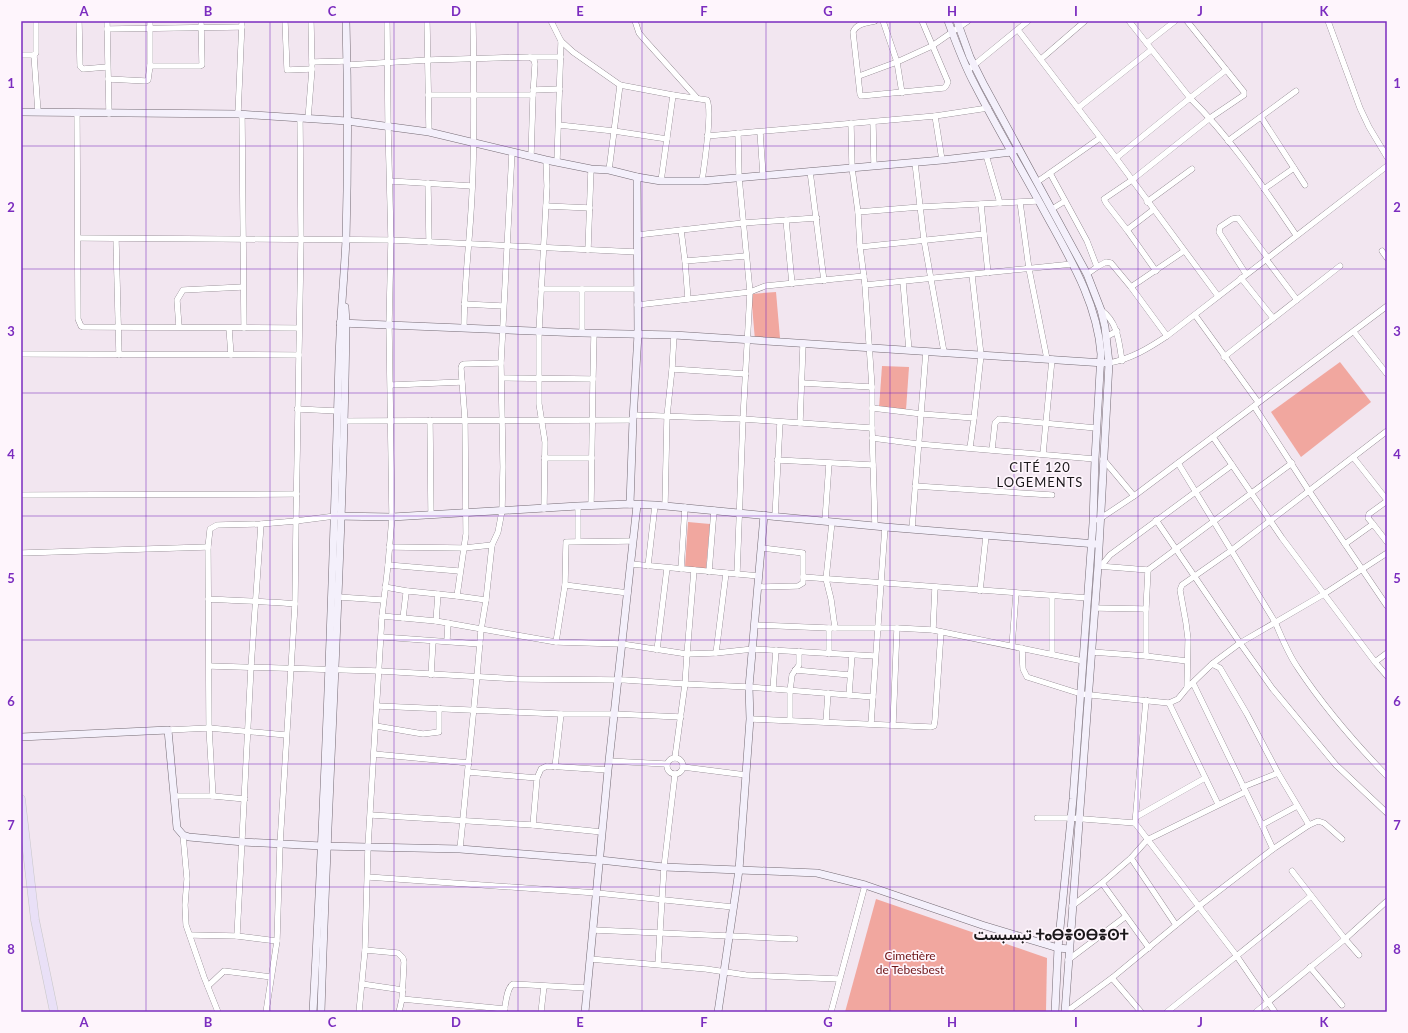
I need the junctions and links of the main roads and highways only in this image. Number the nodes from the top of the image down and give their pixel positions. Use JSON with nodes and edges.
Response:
{"nodes":[{"id":1,"x":21,"y":799,"type":"edge"},
{"id":2,"x":21,"y":836,"type":"edge"},
{"id":3,"x":50,"y":1012,"type":"edge"},
{"id":4,"x":54,"y":1012,"type":"edge"}],
"edges":[{"from":1,"to":4,"type":"main road"},
{"from":2,"to":3,"type":"main road"}]}
